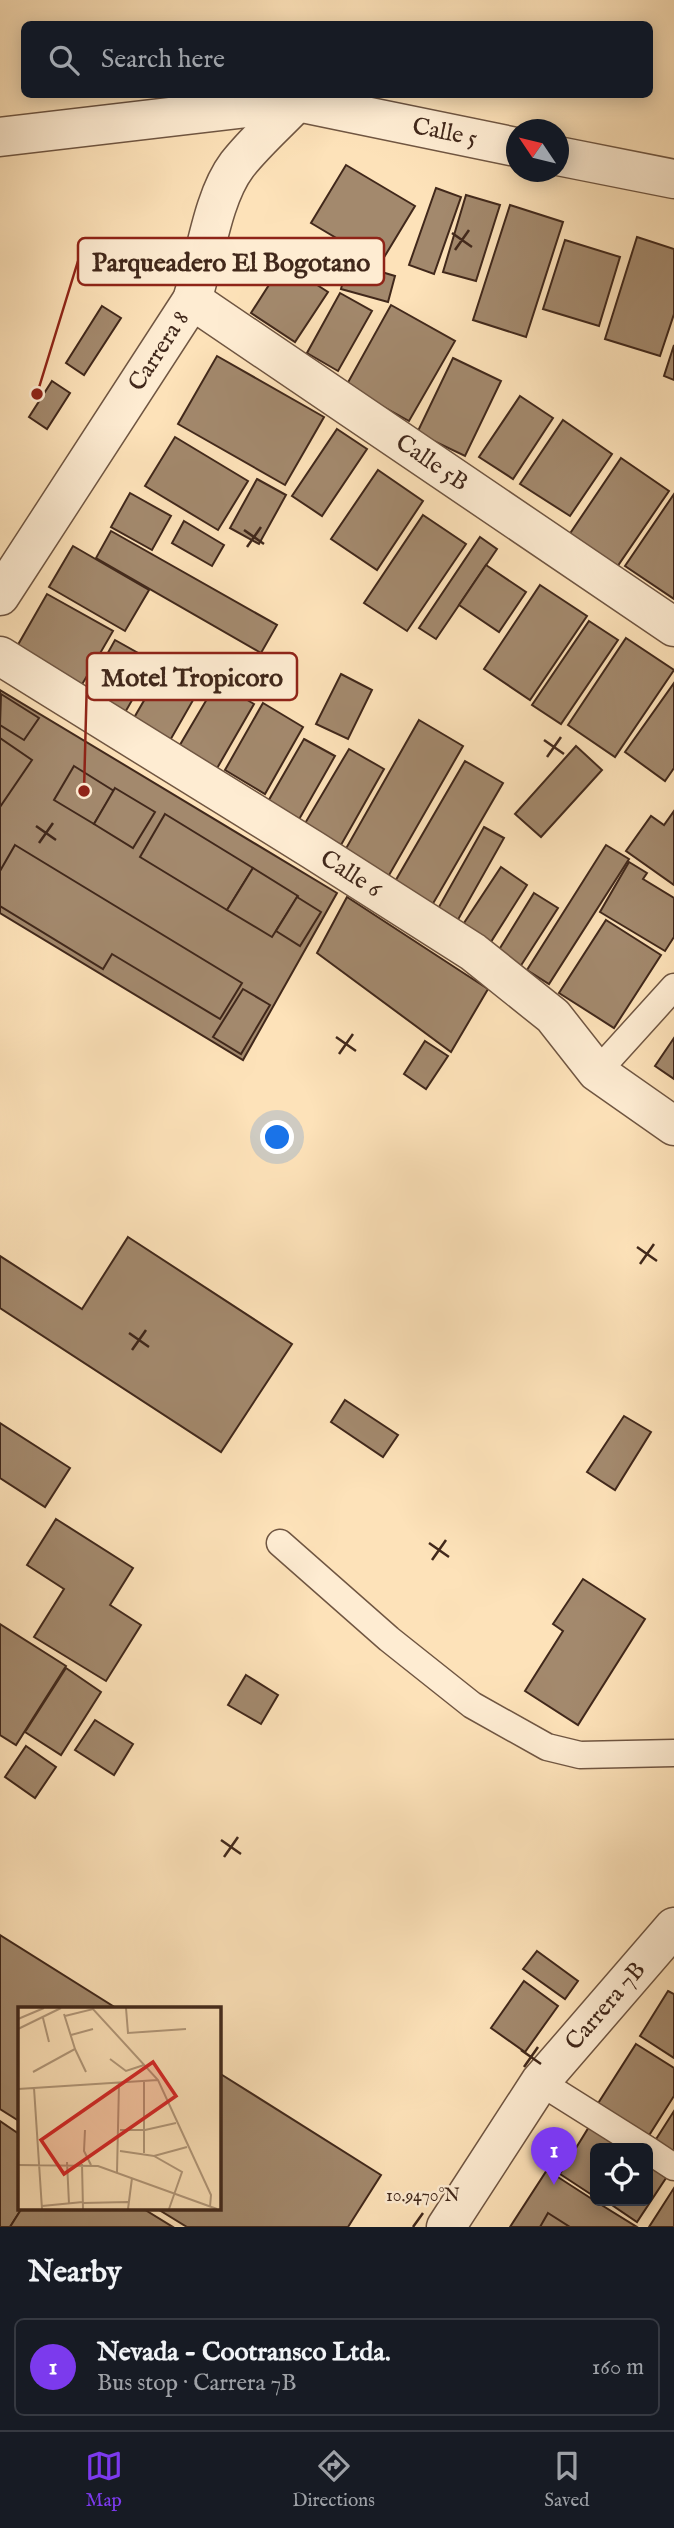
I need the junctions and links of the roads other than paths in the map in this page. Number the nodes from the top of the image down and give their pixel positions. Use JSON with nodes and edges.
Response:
{"nodes":[{"id":1,"x":297,"y":102,"type":"junction"},
{"id":2,"x":0,"y":136,"type":"edge"},
{"id":3,"x":506,"y":145,"type":"edge"},
{"id":4,"x":569,"y":158,"type":"edge"},
{"id":5,"x":674,"y":179,"type":"edge"},
{"id":6,"x":192,"y":300,"type":"junction"},
{"id":7,"x":0,"y":596,"type":"edge"},
{"id":8,"x":674,"y":627,"type":"edge"},
{"id":9,"x":0,"y":656,"type":"edge"},
{"id":10,"x":674,"y":987,"type":"edge"},
{"id":11,"x":597,"y":1072,"type":"junction"},
{"id":12,"x":674,"y":1126,"type":"edge"},
{"id":13,"x":280,"y":1543,"type":"dead end"},
{"id":14,"x":674,"y":1753,"type":"edge"},
{"id":15,"x":674,"y":1927,"type":"edge"},
{"id":16,"x":540,"y":2082,"type":"junction"},
{"id":17,"x":637,"y":2143,"type":"edge"},
{"id":18,"x":653,"y":2153,"type":"edge"},
{"id":19,"x":674,"y":2166,"type":"edge"},
{"id":20,"x":446,"y":2227,"type":"edge"}],
"edges":[{"from":1,"to":2,"type":"street","name":"Calle 5"},
{"from":1,"to":3,"type":"street","name":"Calle 5"},
{"from":1,"to":6,"type":"street","name":"Carrera 8"},
{"from":4,"to":5,"type":"street"},
{"from":6,"to":7,"type":"street","name":"Carrera 8"},
{"from":6,"to":8,"type":"street","name":"Calle 5B"},
{"from":9,"to":11,"type":"street","name":"Calle 6"},
{"from":10,"to":11,"type":"lane"},
{"from":11,"to":12,"type":"street","name":"Calle 6"},
{"from":13,"to":14,"type":"lane"},
{"from":15,"to":16,"type":"street","name":"Carrera 7B"},
{"from":16,"to":17,"type":"lane"},
{"from":16,"to":20,"type":"street","name":"Carrera 7B"},
{"from":18,"to":19,"type":"lane"}]}
